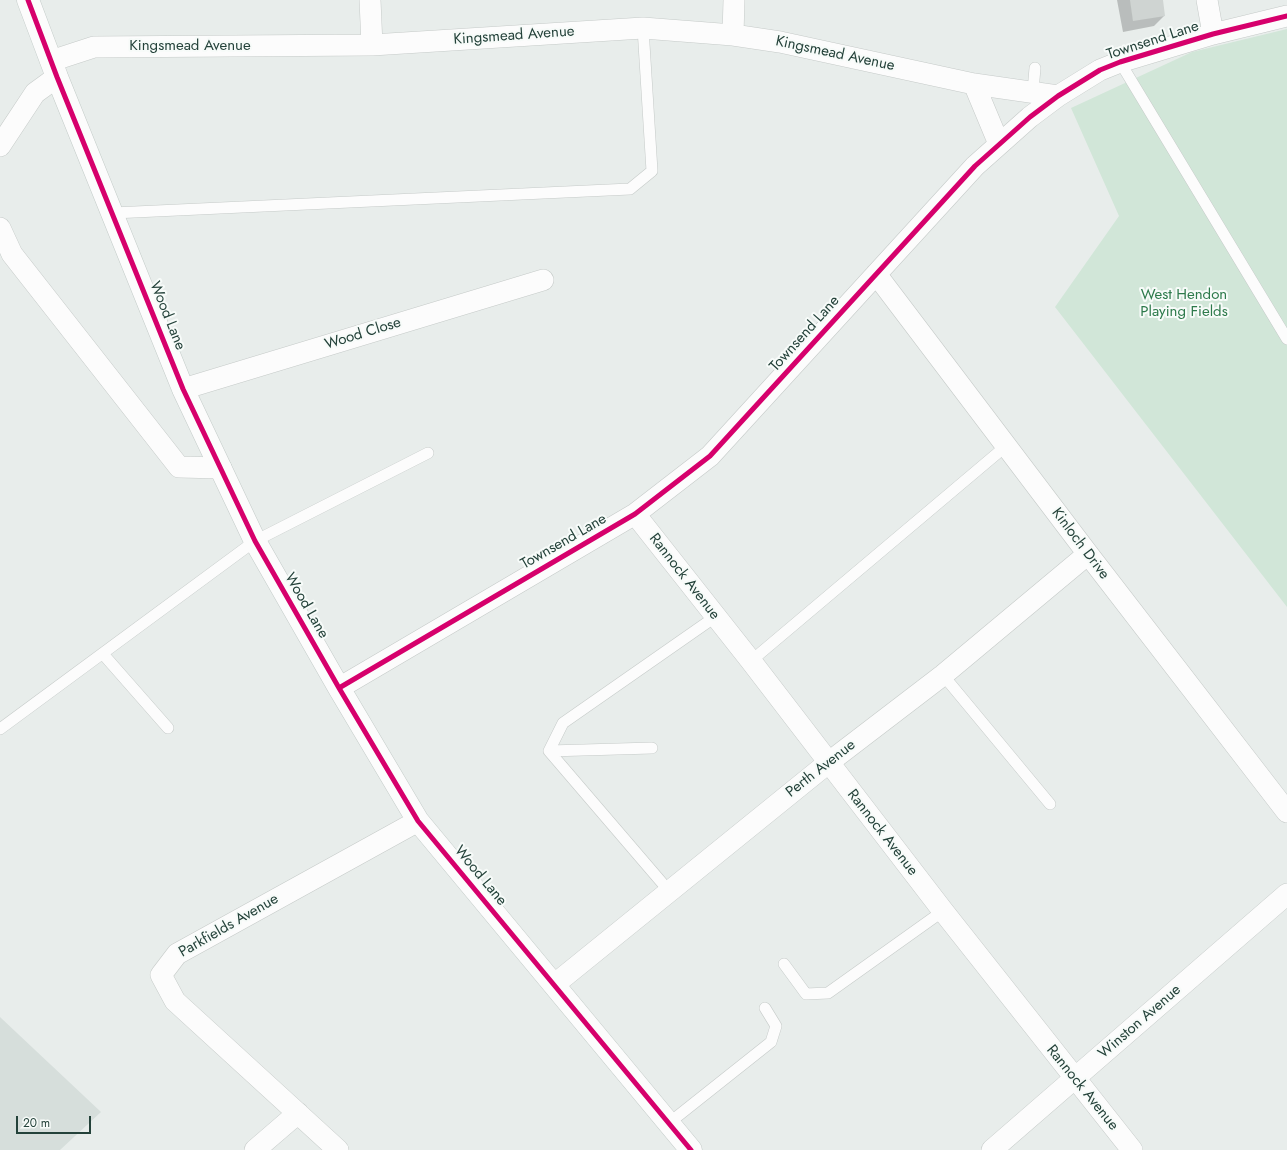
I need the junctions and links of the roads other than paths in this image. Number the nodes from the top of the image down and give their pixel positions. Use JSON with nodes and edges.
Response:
{"nodes":[{"id":1,"x":28,"y":0,"type":"edge"},
{"id":2,"x":370,"y":0,"type":"edge"},
{"id":3,"x":734,"y":0,"type":"edge"},
{"id":4,"x":1207,"y":0,"type":"edge"},
{"id":5,"x":1287,"y":16,"type":"edge"},
{"id":6,"x":643,"y":28,"type":"junction"},
{"id":7,"x":1213,"y":34,"type":"junction"},
{"id":8,"x":733,"y":35,"type":"junction"},
{"id":9,"x":372,"y":45,"type":"junction"},
{"id":10,"x":1120,"y":62,"type":"junction"},
{"id":11,"x":1035,"y":68,"type":"dead end"},
{"id":12,"x":54,"y":69,"type":"junction"},
{"id":13,"x":974,"y":84,"type":"junction"},
{"id":14,"x":1033,"y":91,"type":"junction"},
{"id":15,"x":1058,"y":96,"type":"junction"},
{"id":16,"x":999,"y":144,"type":"junction"},
{"id":17,"x":0,"y":146,"type":"edge"},
{"id":18,"x":113,"y":214,"type":"junction"},
{"id":19,"x":0,"y":228,"type":"edge"},
{"id":20,"x":6,"y":257,"type":"edge"},
{"id":21,"x":876,"y":274,"type":"junction"},
{"id":22,"x":543,"y":280,"type":"dead end"},
{"id":23,"x":1287,"y":339,"type":"edge"},
{"id":24,"x":183,"y":389,"type":"junction"},
{"id":25,"x":1006,"y":446,"type":"junction"},
{"id":26,"x":428,"y":453,"type":"dead end"},
{"id":27,"x":221,"y":468,"type":"junction"},
{"id":28,"x":634,"y":514,"type":"junction"},
{"id":29,"x":255,"y":541,"type":"junction"},
{"id":30,"x":1088,"y":554,"type":"junction"},
{"id":31,"x":715,"y":616,"type":"junction"},
{"id":32,"x":103,"y":654,"type":"junction"},
{"id":33,"x":751,"y":661,"type":"junction"},
{"id":34,"x":943,"y":675,"type":"junction"},
{"id":35,"x":339,"y":688,"type":"junction"},
{"id":36,"x":168,"y":728,"type":"dead end"},
{"id":37,"x":0,"y":729,"type":"edge"},
{"id":38,"x":652,"y":748,"type":"dead end"},
{"id":39,"x":549,"y":751,"type":"junction"},
{"id":40,"x":828,"y":763,"type":"junction"},
{"id":41,"x":1050,"y":804,"type":"dead end"},
{"id":42,"x":1287,"y":812,"type":"edge"},
{"id":43,"x":418,"y":821,"type":"junction"},
{"id":44,"x":669,"y":891,"type":"junction"},
{"id":45,"x":1287,"y":894,"type":"edge"},
{"id":46,"x":943,"y":911,"type":"junction"},
{"id":47,"x":784,"y":964,"type":"dead end"},
{"id":48,"x":555,"y":984,"type":"junction"},
{"id":49,"x":765,"y":1008,"type":"dead end"},
{"id":50,"x":1075,"y":1078,"type":"junction"},
{"id":51,"x":298,"y":1113,"type":"junction"},
{"id":52,"x":669,"y":1123,"type":"junction"},
{"id":53,"x":255,"y":1150,"type":"edge"},
{"id":54,"x":338,"y":1150,"type":"edge"},
{"id":55,"x":691,"y":1150,"type":"edge"},
{"id":56,"x":992,"y":1150,"type":"edge"},
{"id":57,"x":1132,"y":1150,"type":"edge"}],
"edges":[{"from":1,"to":12,"type":"street","name":"Wood Lane"},
{"from":2,"to":9,"type":"street"},
{"from":3,"to":8,"type":"street"},
{"from":4,"to":7,"type":"street"},
{"from":5,"to":7,"type":"street","name":"Townsend Lane"},
{"from":6,"to":8,"type":"street","name":"Kingsmead Avenue"},
{"from":6,"to":9,"type":"street","name":"Kingsmead Avenue"},
{"from":6,"to":18,"type":"lane"},
{"from":7,"to":10,"type":"street","name":"Townsend Lane"},
{"from":8,"to":13,"type":"street","name":"Kingsmead Avenue"},
{"from":9,"to":12,"type":"street","name":"Kingsmead Avenue"},
{"from":10,"to":15,"type":"street","name":"Townsend Lane"},
{"from":10,"to":23,"type":"lane"},
{"from":11,"to":14,"type":"lane"},
{"from":12,"to":17,"type":"street","name":"Kingsmead Avenue"},
{"from":12,"to":18,"type":"street","name":"Wood Lane"},
{"from":13,"to":14,"type":"street","name":"Kingsmead Avenue"},
{"from":13,"to":16,"type":"street"},
{"from":14,"to":15,"type":"street","name":"Kingsmead Avenue"},
{"from":15,"to":16,"type":"street","name":"Townsend Lane"},
{"from":16,"to":21,"type":"street","name":"Townsend Lane"},
{"from":18,"to":24,"type":"street","name":"Wood Lane"},
{"from":19,"to":20,"type":"street"},
{"from":20,"to":27,"type":"street"},
{"from":21,"to":25,"type":"street","name":"Kinloch Drive"},
{"from":21,"to":28,"type":"street","name":"Townsend Lane"},
{"from":22,"to":24,"type":"street","name":"Wood Close"},
{"from":24,"to":27,"type":"street","name":"Wood Lane"},
{"from":25,"to":30,"type":"street","name":"Kinloch Drive"},
{"from":25,"to":33,"type":"lane"},
{"from":26,"to":29,"type":"lane"},
{"from":27,"to":29,"type":"street","name":"Wood Lane"},
{"from":28,"to":31,"type":"street","name":"Rannock Avenue"},
{"from":28,"to":35,"type":"street","name":"Townsend Lane"},
{"from":29,"to":32,"type":"lane"},
{"from":29,"to":35,"type":"street","name":"Wood Lane"},
{"from":30,"to":34,"type":"street","name":"Perth Avenue"},
{"from":30,"to":42,"type":"street","name":"Kinloch Drive"},
{"from":31,"to":33,"type":"street","name":"Rannock Avenue"},
{"from":31,"to":39,"type":"lane"},
{"from":32,"to":36,"type":"lane"},
{"from":32,"to":37,"type":"lane"},
{"from":33,"to":40,"type":"street","name":"Rannock Avenue"},
{"from":34,"to":40,"type":"street","name":"Perth Avenue"},
{"from":34,"to":41,"type":"lane"},
{"from":35,"to":43,"type":"street","name":"Wood Lane"},
{"from":38,"to":39,"type":"lane"},
{"from":39,"to":44,"type":"lane"},
{"from":40,"to":44,"type":"street","name":"Perth Avenue"},
{"from":40,"to":46,"type":"street","name":"Rannock Avenue"},
{"from":43,"to":48,"type":"street","name":"Wood Lane"},
{"from":43,"to":51,"type":"street","name":"Parkfields Avenue"},
{"from":44,"to":48,"type":"street","name":"Perth Avenue"},
{"from":45,"to":50,"type":"street","name":"Winston Avenue"},
{"from":46,"to":47,"type":"lane"},
{"from":46,"to":50,"type":"street","name":"Rannock Avenue"},
{"from":48,"to":52,"type":"street","name":"Wood Lane"},
{"from":49,"to":52,"type":"lane"},
{"from":50,"to":56,"type":"street","name":"Winston Avenue"},
{"from":50,"to":57,"type":"street","name":"Rannock Avenue"},
{"from":51,"to":53,"type":"street"},
{"from":51,"to":54,"type":"street","name":"Parkfields Avenue"},
{"from":52,"to":55,"type":"street","name":"Wood Lane"}]}
